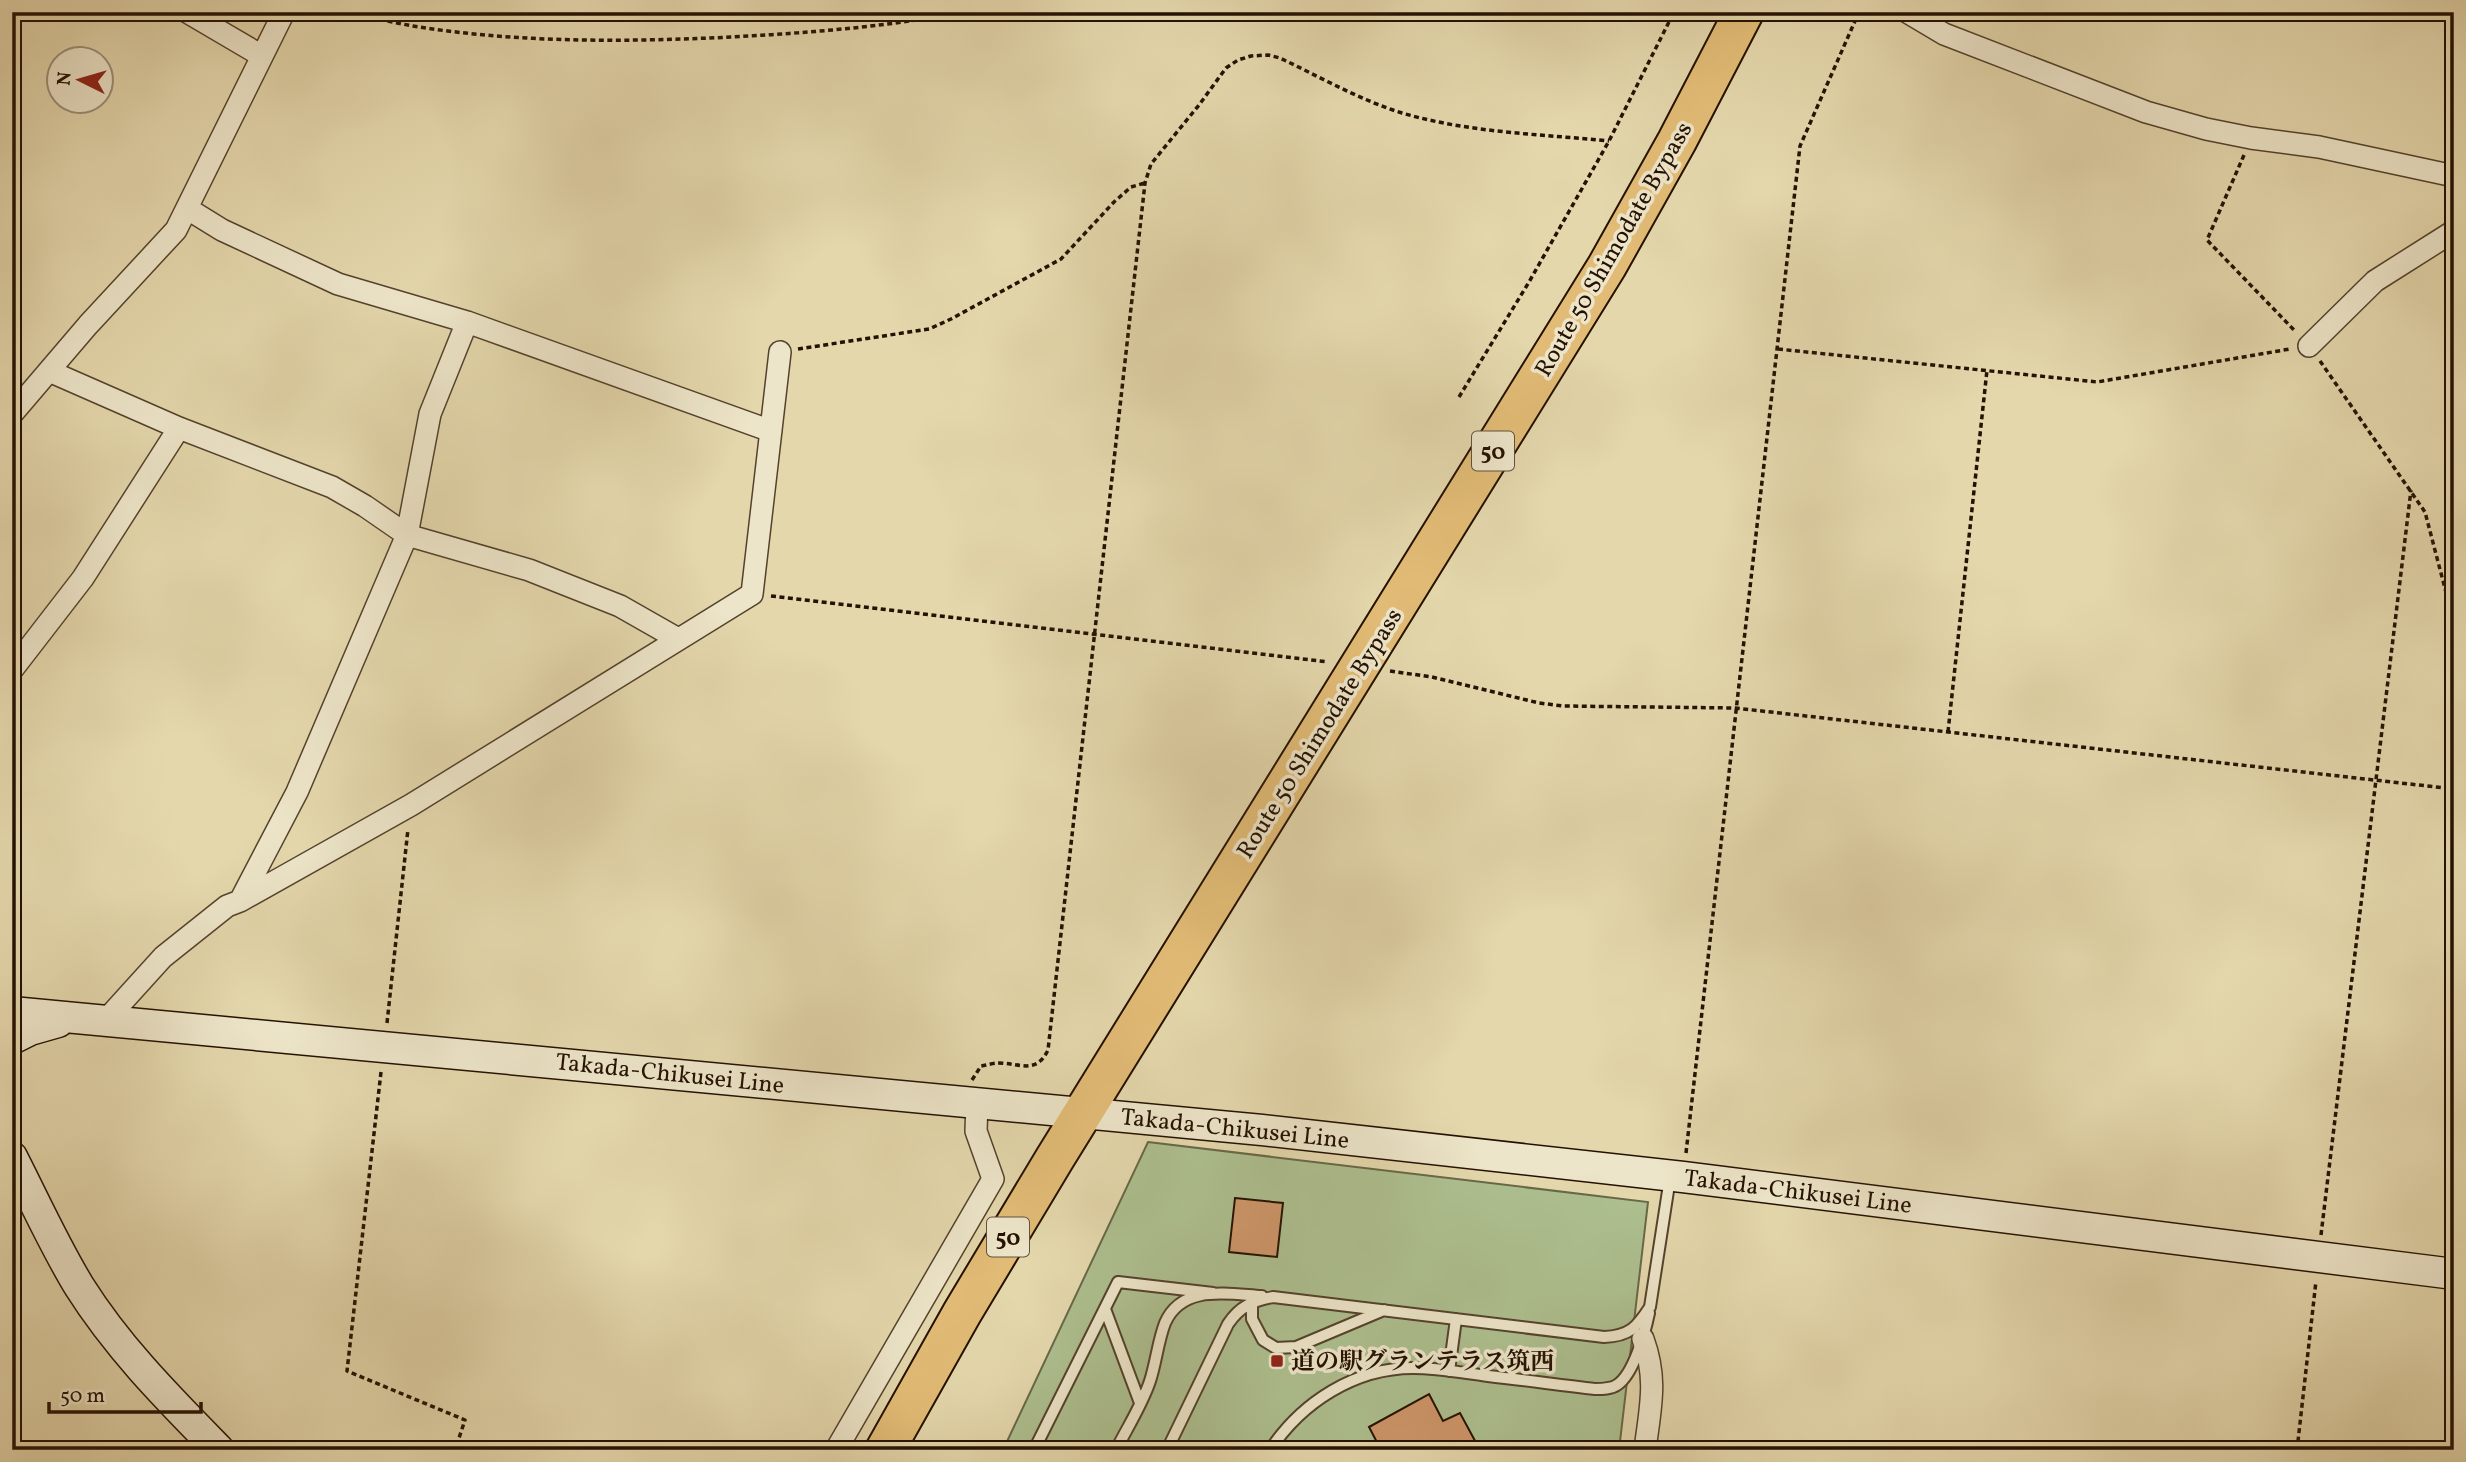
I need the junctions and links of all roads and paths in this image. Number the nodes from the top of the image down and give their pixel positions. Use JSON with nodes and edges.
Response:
{"nodes":[{"id":1,"x":187,"y":12,"type":"edge"},
{"id":2,"x":284,"y":12,"type":"edge"},
{"id":3,"x":346,"y":12,"type":"edge"},
{"id":4,"x":964,"y":12,"type":"edge"},
{"id":5,"x":1674,"y":12,"type":"edge"},
{"id":6,"x":1744,"y":12,"type":"edge"},
{"id":7,"x":1859,"y":12,"type":"edge"},
{"id":8,"x":1907,"y":12,"type":"edge"},
{"id":9,"x":262,"y":56,"type":"junction"},
{"id":10,"x":2251,"y":138,"type":"junction"},
{"id":11,"x":1609,"y":141,"type":"junction"},
{"id":12,"x":2454,"y":176,"type":"edge"},
{"id":13,"x":1145,"y":183,"type":"junction"},
{"id":14,"x":188,"y":209,"type":"junction"},
{"id":15,"x":2454,"y":231,"type":"edge"},
{"id":16,"x":467,"y":322,"type":"junction"},
{"id":17,"x":2309,"y":346,"type":"junction"},
{"id":18,"x":1777,"y":349,"type":"junction"},
{"id":19,"x":780,"y":352,"type":"joint"},
{"id":20,"x":1987,"y":370,"type":"junction"},
{"id":21,"x":49,"y":371,"type":"junction"},
{"id":22,"x":1459,"y":397,"type":"dead end"},
{"id":23,"x":12,"y":414,"type":"edge"},
{"id":24,"x":179,"y":428,"type":"junction"},
{"id":25,"x":771,"y":431,"type":"junction"},
{"id":26,"x":2411,"y":490,"type":"junction"},
{"id":27,"x":407,"y":535,"type":"junction"},
{"id":28,"x":752,"y":594,"type":"junction"},
{"id":29,"x":2454,"y":623,"type":"edge"},
{"id":30,"x":1094,"y":634,"type":"junction"},
{"id":31,"x":678,"y":639,"type":"junction"},
{"id":32,"x":1328,"y":662,"type":"dead end"},
{"id":33,"x":12,"y":670,"type":"edge"},
{"id":34,"x":1382,"y":670,"type":"dead end"},
{"id":35,"x":1735,"y":708,"type":"junction"},
{"id":36,"x":1948,"y":732,"type":"junction"},
{"id":37,"x":2377,"y":780,"type":"junction"},
{"id":38,"x":2454,"y":789,"type":"edge"},
{"id":39,"x":411,"y":805,"type":"junction"},
{"id":40,"x":240,"y":901,"type":"junction"},
{"id":41,"x":12,"y":1012,"type":"edge"},
{"id":42,"x":68,"y":1018,"type":"junction"},
{"id":43,"x":105,"y":1021,"type":"junction"},
{"id":44,"x":12,"y":1039,"type":"edge"},
{"id":45,"x":384,"y":1046,"type":"junction"},
{"id":46,"x":972,"y":1103,"type":"junction"},
{"id":47,"x":1083,"y":1114,"type":"junction"},
{"id":48,"x":12,"y":1157,"type":"edge"},
{"id":49,"x":1677,"y":1176,"type":"junction"},
{"id":50,"x":2319,"y":1257,"type":"junction"},
{"id":51,"x":2454,"y":1274,"type":"edge"},
{"id":52,"x":1213,"y":1293,"type":"junction"},
{"id":53,"x":1273,"y":1297,"type":"junction"},
{"id":54,"x":1252,"y":1301,"type":"junction"},
{"id":55,"x":1650,"y":1307,"type":"junction"},
{"id":56,"x":1105,"y":1309,"type":"junction"},
{"id":57,"x":1385,"y":1310,"type":"junction"},
{"id":58,"x":1456,"y":1319,"type":"junction"},
{"id":59,"x":1643,"y":1339,"type":"junction"},
{"id":60,"x":1448,"y":1371,"type":"junction"},
{"id":61,"x":1140,"y":1403,"type":"junction"},
{"id":62,"x":219,"y":1450,"type":"edge"},
{"id":63,"x":455,"y":1450,"type":"edge"},
{"id":64,"x":836,"y":1450,"type":"edge"},
{"id":65,"x":886,"y":1450,"type":"edge"},
{"id":66,"x":1034,"y":1450,"type":"edge"},
{"id":67,"x":1116,"y":1450,"type":"edge"},
{"id":68,"x":1167,"y":1450,"type":"edge"},
{"id":69,"x":1270,"y":1450,"type":"edge"},
{"id":70,"x":1646,"y":1450,"type":"edge"},
{"id":71,"x":2297,"y":1450,"type":"edge"}],
"edges":[{"from":1,"to":9,"type":"street"},
{"from":2,"to":9,"type":"street"},
{"from":3,"to":4,"type":"path"},
{"from":5,"to":11,"type":"path"},
{"from":6,"to":47,"type":"highway","name":"Route 50 Shimodate Bypass","number":"50"},
{"from":7,"to":18,"type":"path"},
{"from":8,"to":10,"type":"street"},
{"from":9,"to":14,"type":"street"},
{"from":10,"to":12,"type":"street"},
{"from":10,"to":17,"type":"path"},
{"from":11,"to":13,"type":"path"},
{"from":11,"to":22,"type":"path"},
{"from":13,"to":19,"type":"path"},
{"from":13,"to":30,"type":"path"},
{"from":14,"to":16,"type":"street"},
{"from":14,"to":21,"type":"street"},
{"from":15,"to":17,"type":"street"},
{"from":16,"to":25,"type":"street"},
{"from":16,"to":27,"type":"street"},
{"from":17,"to":20,"type":"path"},
{"from":17,"to":26,"type":"path"},
{"from":18,"to":20,"type":"path"},
{"from":18,"to":35,"type":"path"},
{"from":19,"to":25,"type":"street"},
{"from":20,"to":36,"type":"path"},
{"from":21,"to":23,"type":"street"},
{"from":21,"to":24,"type":"street"},
{"from":24,"to":27,"type":"street"},
{"from":24,"to":33,"type":"street"},
{"from":25,"to":28,"type":"street"},
{"from":26,"to":29,"type":"path"},
{"from":26,"to":37,"type":"path"},
{"from":27,"to":31,"type":"street"},
{"from":27,"to":40,"type":"street"},
{"from":28,"to":30,"type":"path"},
{"from":28,"to":31,"type":"street"},
{"from":30,"to":32,"type":"path"},
{"from":30,"to":46,"type":"path"},
{"from":31,"to":39,"type":"street"},
{"from":34,"to":35,"type":"path"},
{"from":35,"to":36,"type":"path"},
{"from":35,"to":49,"type":"path"},
{"from":36,"to":37,"type":"path"},
{"from":37,"to":38,"type":"path"},
{"from":37,"to":50,"type":"path"},
{"from":39,"to":40,"type":"street"},
{"from":39,"to":45,"type":"path"},
{"from":40,"to":43,"type":"street"},
{"from":41,"to":42,"type":"main road","name":"Takada-Chikusei Line"},
{"from":42,"to":43,"type":"main road","name":"Takada-Chikusei Line"},
{"from":42,"to":44,"type":"main road"},
{"from":43,"to":45,"type":"main road","name":"Takada-Chikusei Line"},
{"from":45,"to":46,"type":"main road","name":"Takada-Chikusei Line"},
{"from":45,"to":63,"type":"path"},
{"from":46,"to":47,"type":"main road","name":"Takada-Chikusei Line"},
{"from":46,"to":64,"type":"street"},
{"from":47,"to":49,"type":"main road","name":"Takada-Chikusei Line"},
{"from":47,"to":65,"type":"highway","name":"Route 50 Shimodate Bypass","number":"50"},
{"from":48,"to":62,"type":"main road"},
{"from":49,"to":50,"type":"main road","name":"Takada-Chikusei Line"},
{"from":49,"to":55,"type":"lane"},
{"from":50,"to":51,"type":"main road","name":"Takada-Chikusei Line"},
{"from":50,"to":71,"type":"path"},
{"from":52,"to":53,"type":"lane"},
{"from":52,"to":56,"type":"lane"},
{"from":52,"to":61,"type":"lane"},
{"from":53,"to":54,"type":"lane"},
{"from":53,"to":57,"type":"lane"},
{"from":54,"to":57,"type":"lane"},
{"from":54,"to":68,"type":"lane"},
{"from":55,"to":58,"type":"lane"},
{"from":55,"to":59,"type":"lane"},
{"from":56,"to":61,"type":"lane"},
{"from":56,"to":66,"type":"lane"},
{"from":57,"to":58,"type":"lane"},
{"from":58,"to":60,"type":"lane"},
{"from":59,"to":60,"type":"lane"},
{"from":59,"to":70,"type":"street"},
{"from":60,"to":69,"type":"lane"},
{"from":61,"to":67,"type":"lane"}]}
